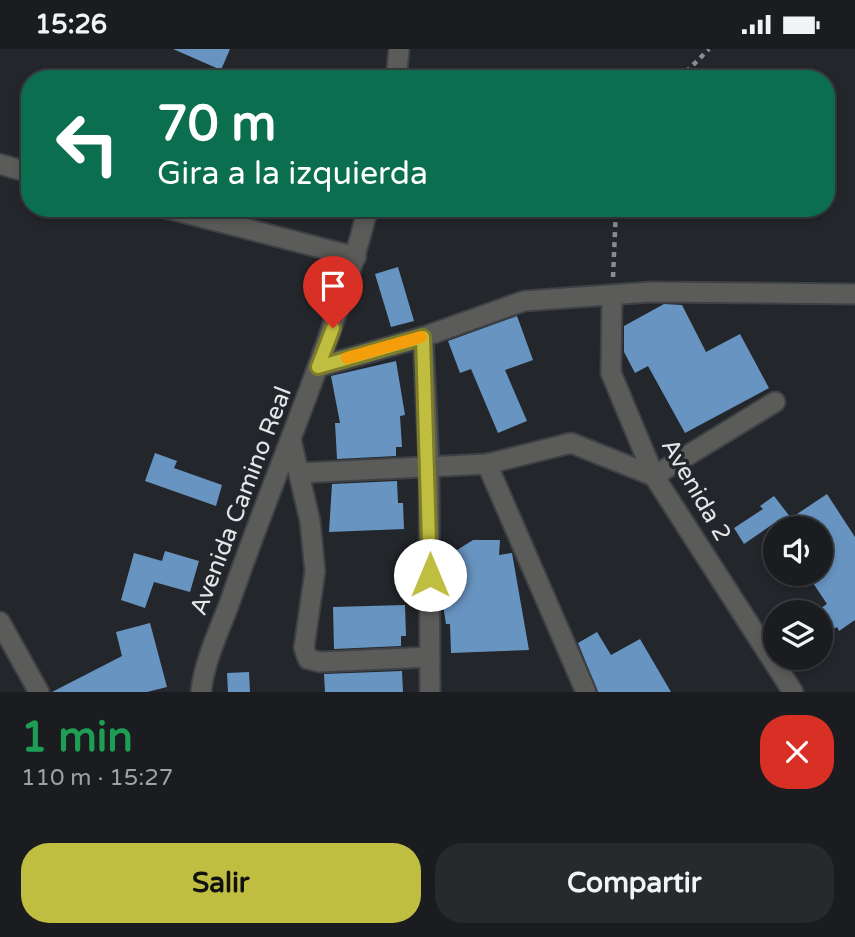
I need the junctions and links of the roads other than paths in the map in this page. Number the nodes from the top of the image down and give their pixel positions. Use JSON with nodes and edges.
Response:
{"nodes":[{"id":1,"x":399,"y":49,"type":"edge"},
{"id":2,"x":397,"y":70,"type":"edge"},
{"id":3,"x":14,"y":168,"type":"edge"},
{"id":4,"x":0,"y":184,"type":"edge"},
{"id":5,"x":201,"y":217,"type":"edge"},
{"id":6,"x":366,"y":217,"type":"edge"},
{"id":7,"x":356,"y":257,"type":"junction"},
{"id":8,"x":855,"y":294,"type":"edge"},
{"id":9,"x":612,"y":295,"type":"junction"},
{"id":10,"x":423,"y":337,"type":"junction"},
{"id":11,"x":318,"y":367,"type":"junction"},
{"id":12,"x":775,"y":402,"type":"dead end"},
{"id":13,"x":291,"y":440,"type":"junction"},
{"id":14,"x":487,"y":464,"type":"junction"},
{"id":15,"x":429,"y":465,"type":"junction"},
{"id":16,"x":299,"y":473,"type":"junction"},
{"id":17,"x":654,"y":476,"type":"junction"},
{"id":18,"x":0,"y":622,"type":"edge"},
{"id":19,"x":430,"y":657,"type":"junction"},
{"id":20,"x":38,"y":692,"type":"edge"},
{"id":21,"x":201,"y":692,"type":"edge"},
{"id":22,"x":430,"y":692,"type":"edge"},
{"id":23,"x":586,"y":692,"type":"edge"},
{"id":24,"x":793,"y":692,"type":"edge"}],
"edges":[{"from":1,"to":2,"type":"street"},
{"from":3,"to":4,"type":"street"},
{"from":5,"to":7,"type":"street"},
{"from":6,"to":7,"type":"street","name":"Avenida Camino Real"},
{"from":7,"to":11,"type":"street","name":"Avenida Camino Real"},
{"from":8,"to":9,"type":"street"},
{"from":9,"to":10,"type":"street"},
{"from":9,"to":17,"type":"street","name":"Avenida 2"},
{"from":10,"to":11,"type":"street"},
{"from":10,"to":15,"type":"street"},
{"from":11,"to":13,"type":"street","name":"Avenida Camino Real"},
{"from":12,"to":17,"type":"street"},
{"from":13,"to":16,"type":"street"},
{"from":13,"to":21,"type":"street","name":"Avenida Camino Real"},
{"from":14,"to":15,"type":"street"},
{"from":14,"to":17,"type":"street"},
{"from":14,"to":23,"type":"street"},
{"from":15,"to":16,"type":"street"},
{"from":15,"to":19,"type":"street"},
{"from":16,"to":19,"type":"street"},
{"from":17,"to":24,"type":"street","name":"Avenida 2"},
{"from":18,"to":20,"type":"street"},
{"from":19,"to":22,"type":"street"}]}
